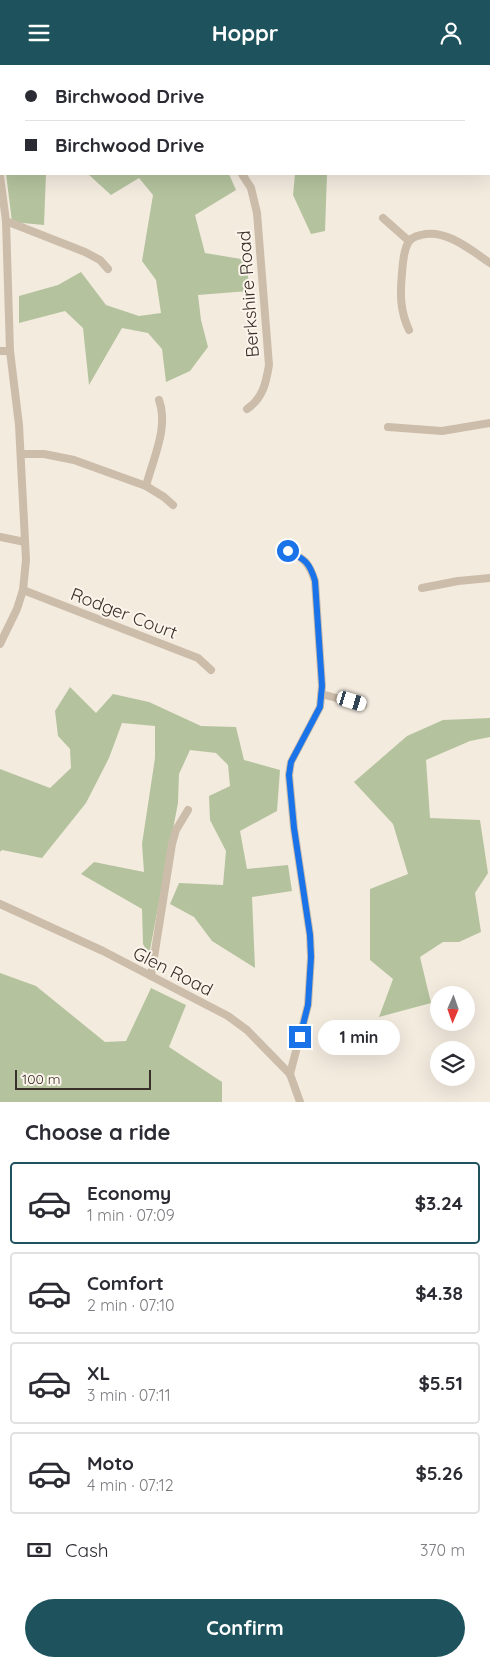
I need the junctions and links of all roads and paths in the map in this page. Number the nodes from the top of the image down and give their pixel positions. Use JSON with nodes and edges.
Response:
{"nodes":[{"id":1,"x":243,"y":175,"type":"edge"},
{"id":2,"x":0,"y":176,"type":"edge"},
{"id":3,"x":383,"y":218,"type":"dead end"},
{"id":4,"x":6,"y":221,"type":"junction"},
{"id":5,"x":409,"y":241,"type":"junction"},
{"id":6,"x":490,"y":263,"type":"edge"},
{"id":7,"x":108,"y":269,"type":"dead end"},
{"id":8,"x":409,"y":330,"type":"dead end"},
{"id":9,"x":0,"y":351,"type":"edge"},
{"id":10,"x":10,"y":351,"type":"junction"},
{"id":11,"x":159,"y":400,"type":"dead end"},
{"id":12,"x":247,"y":409,"type":"dead end"},
{"id":13,"x":490,"y":423,"type":"edge"},
{"id":14,"x":388,"y":427,"type":"dead end"},
{"id":15,"x":21,"y":454,"type":"junction"},
{"id":16,"x":146,"y":486,"type":"junction"},
{"id":17,"x":173,"y":505,"type":"dead end"},
{"id":18,"x":0,"y":537,"type":"edge"},
{"id":19,"x":25,"y":542,"type":"junction"},
{"id":20,"x":288,"y":551,"type":"dead end"},
{"id":21,"x":490,"y":578,"type":"edge"},
{"id":22,"x":422,"y":588,"type":"dead end"},
{"id":23,"x":23,"y":590,"type":"junction"},
{"id":24,"x":0,"y":644,"type":"edge"},
{"id":25,"x":211,"y":670,"type":"dead end"},
{"id":26,"x":321,"y":694,"type":"junction"},
{"id":27,"x":363,"y":705,"type":"dead end"},
{"id":28,"x":188,"y":810,"type":"dead end"},
{"id":29,"x":0,"y":904,"type":"edge"},
{"id":30,"x":150,"y":976,"type":"junction"},
{"id":31,"x":290,"y":1074,"type":"junction"},
{"id":32,"x":300,"y":1102,"type":"edge"}],
"edges":[{"from":1,"to":12,"type":"street","name":"Berkshire Road"},
{"from":2,"to":4,"type":"street"},
{"from":3,"to":5,"type":"street"},
{"from":4,"to":7,"type":"street"},
{"from":4,"to":10,"type":"street"},
{"from":5,"to":6,"type":"street"},
{"from":5,"to":8,"type":"street"},
{"from":9,"to":10,"type":"street"},
{"from":10,"to":15,"type":"street"},
{"from":11,"to":16,"type":"street"},
{"from":13,"to":14,"type":"street"},
{"from":15,"to":16,"type":"street"},
{"from":15,"to":19,"type":"street"},
{"from":16,"to":17,"type":"street"},
{"from":18,"to":19,"type":"street"},
{"from":19,"to":23,"type":"street"},
{"from":20,"to":26,"type":"street"},
{"from":21,"to":22,"type":"street"},
{"from":23,"to":24,"type":"street"},
{"from":23,"to":25,"type":"street","name":"Rodger Court"},
{"from":26,"to":27,"type":"street"},
{"from":26,"to":31,"type":"street"},
{"from":28,"to":30,"type":"street"},
{"from":29,"to":30,"type":"street","name":"Glen Road"},
{"from":30,"to":31,"type":"street","name":"Glen Road"},
{"from":31,"to":32,"type":"street","name":"Glen Road"}]}
